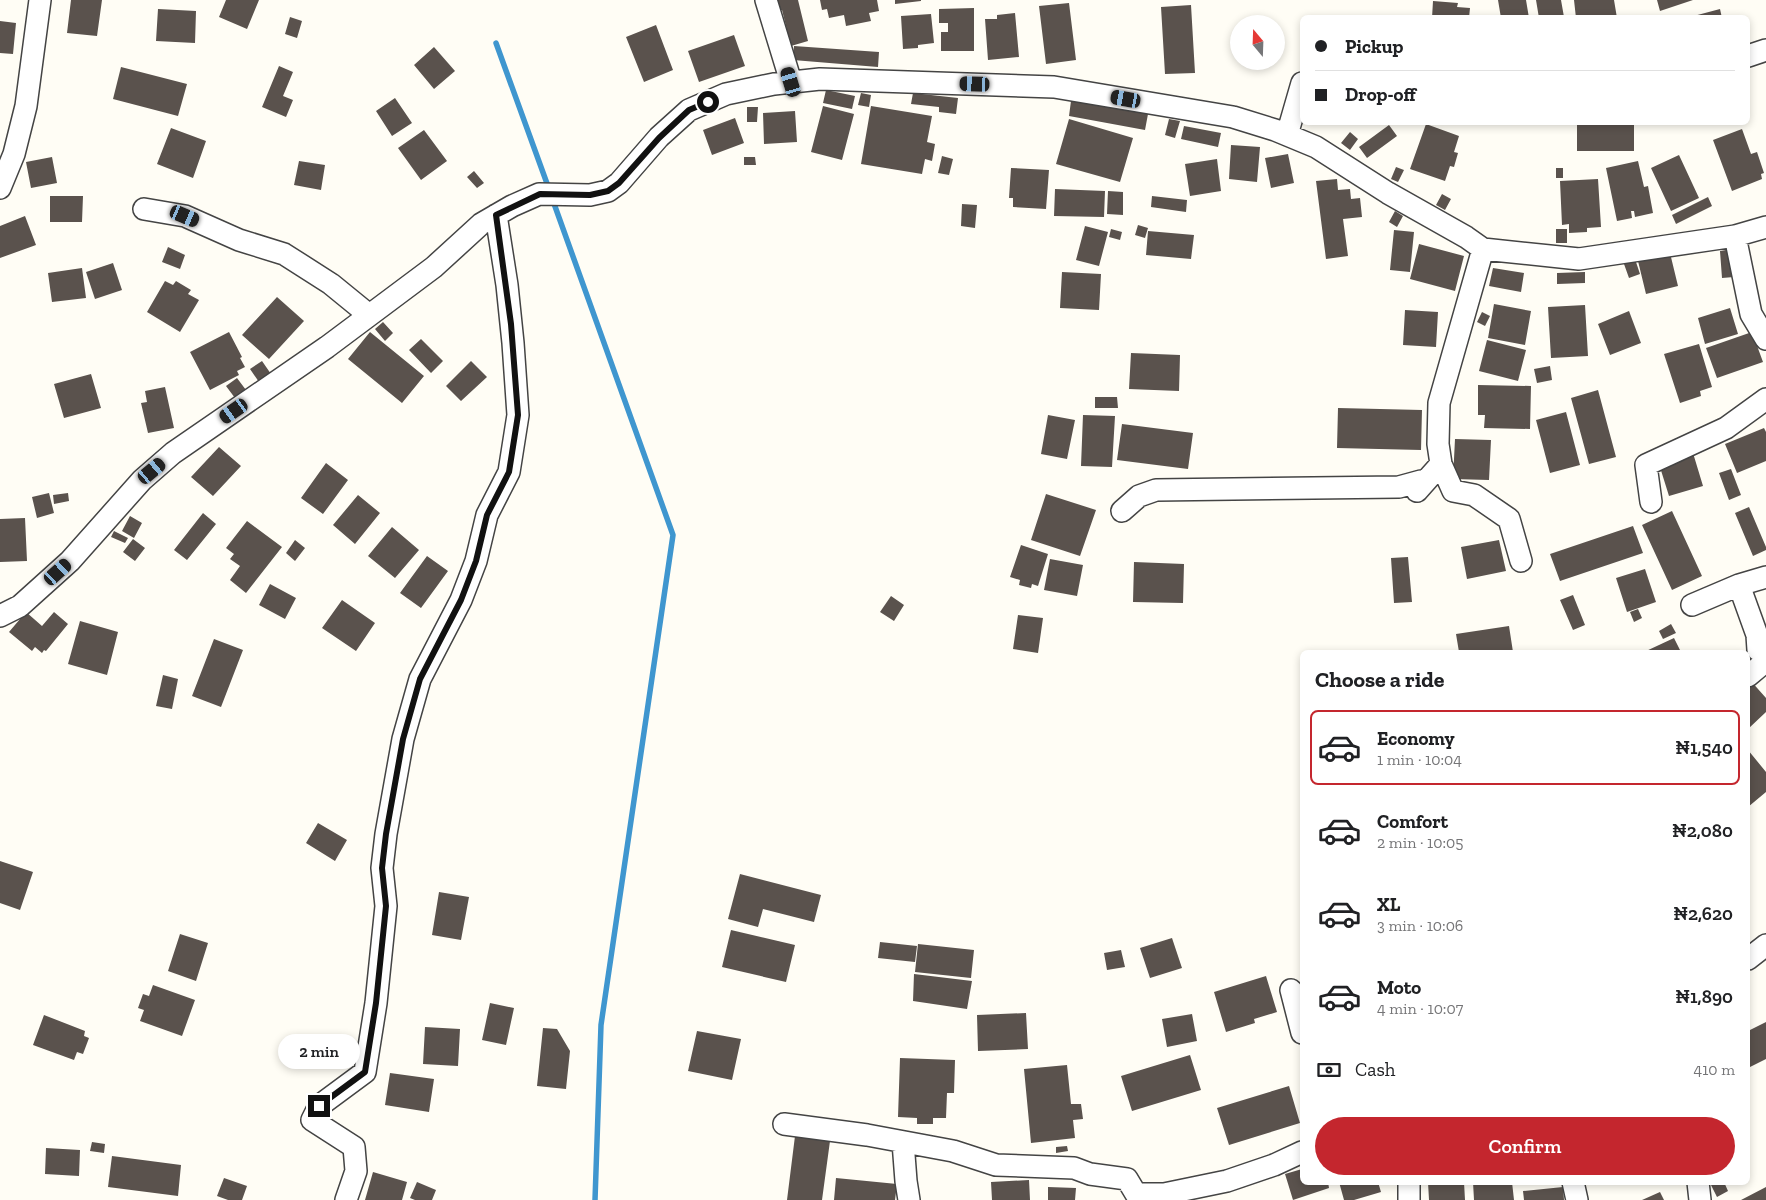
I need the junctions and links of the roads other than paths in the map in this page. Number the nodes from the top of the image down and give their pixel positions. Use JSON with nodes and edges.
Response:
{"nodes":[{"id":1,"x":40,"y":0,"type":"edge"},
{"id":2,"x":766,"y":0,"type":"edge"},
{"id":3,"x":1766,"y":50,"type":"edge"},
{"id":4,"x":1750,"y":55,"type":"edge"},
{"id":5,"x":791,"y":82,"type":"junction"},
{"id":6,"x":1300,"y":91,"type":"edge"},
{"id":7,"x":1287,"y":135,"type":"junction"},
{"id":8,"x":0,"y":188,"type":"edge"},
{"id":9,"x":144,"y":209,"type":"dead end"},
{"id":10,"x":496,"y":215,"type":"junction"},
{"id":11,"x":1766,"y":227,"type":"edge"},
{"id":12,"x":1736,"y":236,"type":"junction"},
{"id":13,"x":1483,"y":249,"type":"junction"},
{"id":14,"x":369,"y":315,"type":"junction"},
{"id":15,"x":1766,"y":339,"type":"edge"},
{"id":16,"x":1766,"y":399,"type":"edge"},
{"id":17,"x":1441,"y":464,"type":"junction"},
{"id":18,"x":1651,"y":502,"type":"dead end"},
{"id":19,"x":1122,"y":511,"type":"dead end"},
{"id":20,"x":1521,"y":561,"type":"dead end"},
{"id":21,"x":1766,"y":577,"type":"edge"},
{"id":22,"x":1739,"y":585,"type":"junction"},
{"id":23,"x":1692,"y":605,"type":"dead end"},
{"id":24,"x":0,"y":616,"type":"edge"},
{"id":25,"x":1766,"y":651,"type":"edge"},
{"id":26,"x":1766,"y":661,"type":"edge"},
{"id":27,"x":1750,"y":674,"type":"edge"},
{"id":28,"x":1766,"y":945,"type":"edge"},
{"id":29,"x":1750,"y":957,"type":"edge"},
{"id":30,"x":1291,"y":990,"type":"dead end"},
{"id":31,"x":1300,"y":1025,"type":"edge"},
{"id":32,"x":784,"y":1124,"type":"dead end"},
{"id":33,"x":903,"y":1142,"type":"junction"},
{"id":34,"x":1300,"y":1153,"type":"edge"},
{"id":35,"x":1409,"y":1185,"type":"edge"},
{"id":36,"x":1574,"y":1185,"type":"edge"},
{"id":37,"x":1698,"y":1185,"type":"edge"},
{"id":38,"x":346,"y":1200,"type":"edge"},
{"id":39,"x":909,"y":1200,"type":"edge"},
{"id":40,"x":1410,"y":1200,"type":"edge"},
{"id":41,"x":1577,"y":1200,"type":"edge"},
{"id":42,"x":1700,"y":1200,"type":"edge"}],
"edges":[{"from":1,"to":8,"type":"street"},
{"from":2,"to":5,"type":"street"},
{"from":3,"to":4,"type":"street"},
{"from":5,"to":7,"type":"street"},
{"from":5,"to":10,"type":"street"},
{"from":6,"to":7,"type":"street"},
{"from":7,"to":13,"type":"street"},
{"from":9,"to":14,"type":"street"},
{"from":10,"to":14,"type":"street"},
{"from":10,"to":38,"type":"street"},
{"from":11,"to":12,"type":"street"},
{"from":12,"to":13,"type":"street"},
{"from":12,"to":15,"type":"street"},
{"from":13,"to":17,"type":"street"},
{"from":14,"to":24,"type":"street"},
{"from":16,"to":18,"type":"street"},
{"from":17,"to":19,"type":"street"},
{"from":17,"to":20,"type":"street"},
{"from":21,"to":22,"type":"street"},
{"from":22,"to":23,"type":"street"},
{"from":22,"to":25,"type":"street"},
{"from":26,"to":27,"type":"street"},
{"from":28,"to":29,"type":"street"},
{"from":30,"to":31,"type":"street"},
{"from":32,"to":33,"type":"street"},
{"from":33,"to":34,"type":"street"},
{"from":33,"to":39,"type":"street"},
{"from":35,"to":40,"type":"street"},
{"from":36,"to":41,"type":"street"},
{"from":37,"to":42,"type":"street"}]}
